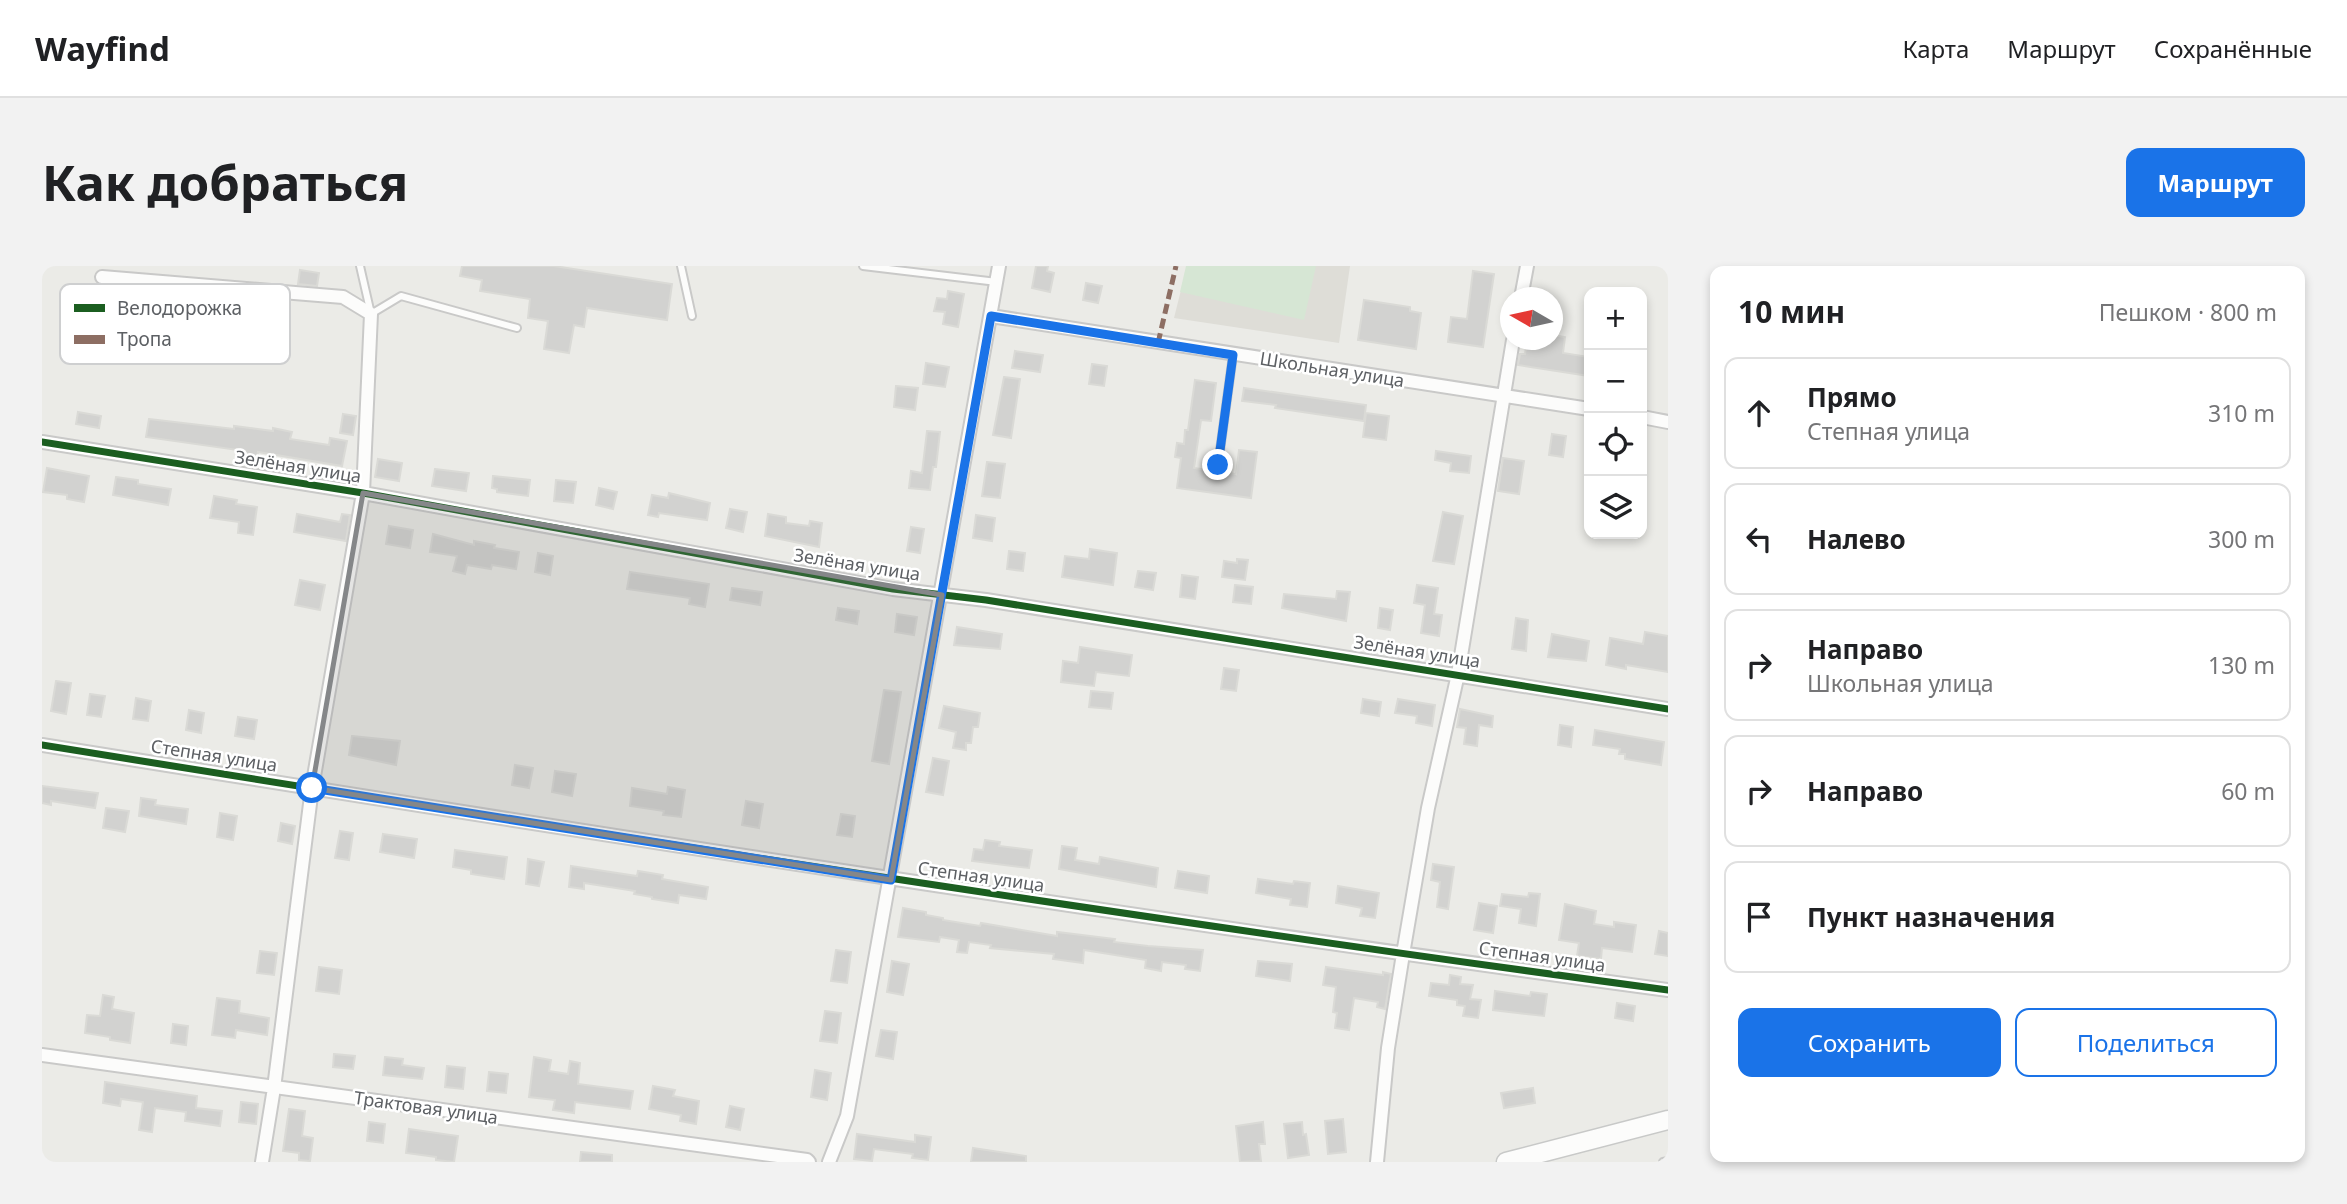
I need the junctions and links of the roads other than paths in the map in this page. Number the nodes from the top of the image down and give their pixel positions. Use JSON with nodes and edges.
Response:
{"nodes":[{"id":1,"x":359,"y":266,"type":"edge"},
{"id":2,"x":681,"y":266,"type":"edge"},
{"id":3,"x":863,"y":266,"type":"edge"},
{"id":4,"x":999,"y":266,"type":"edge"},
{"id":5,"x":1527,"y":266,"type":"edge"},
{"id":6,"x":102,"y":277,"type":"dead end"},
{"id":7,"x":996,"y":282,"type":"junction"},
{"id":8,"x":186,"y":284,"type":"edge"},
{"id":9,"x":1523,"y":287,"type":"edge"},
{"id":10,"x":290,"y":293,"type":"edge"},
{"id":11,"x":371,"y":314,"type":"junction"},
{"id":12,"x":692,"y":316,"type":"dead end"},
{"id":13,"x":991,"y":316,"type":"junction"},
{"id":14,"x":517,"y":328,"type":"dead end"},
{"id":15,"x":1511,"y":350,"type":"edge"},
{"id":16,"x":1233,"y":355,"type":"junction"},
{"id":17,"x":1502,"y":396,"type":"junction"},
{"id":18,"x":1584,"y":408,"type":"edge"},
{"id":19,"x":1647,"y":418,"type":"edge"},
{"id":20,"x":1668,"y":422,"type":"edge"},
{"id":21,"x":42,"y":442,"type":"edge"},
{"id":22,"x":1218,"y":465,"type":"dead end"},
{"id":23,"x":363,"y":493,"type":"junction"},
{"id":24,"x":942,"y":595,"type":"junction"},
{"id":25,"x":1458,"y":674,"type":"junction"},
{"id":26,"x":1668,"y":709,"type":"edge"},
{"id":27,"x":42,"y":745,"type":"edge"},
{"id":28,"x":312,"y":788,"type":"junction"},
{"id":29,"x":891,"y":880,"type":"junction"},
{"id":30,"x":1403,"y":954,"type":"junction"},
{"id":31,"x":1668,"y":990,"type":"edge"},
{"id":32,"x":42,"y":1055,"type":"edge"},
{"id":33,"x":274,"y":1088,"type":"junction"},
{"id":34,"x":1668,"y":1120,"type":"edge"},
{"id":35,"x":1668,"y":1161,"type":"edge"},
{"id":36,"x":262,"y":1162,"type":"edge"},
{"id":37,"x":809,"y":1162,"type":"edge"},
{"id":38,"x":829,"y":1162,"type":"edge"},
{"id":39,"x":1377,"y":1162,"type":"edge"},
{"id":40,"x":1506,"y":1162,"type":"edge"},
{"id":41,"x":1662,"y":1162,"type":"edge"}],
"edges":[{"from":1,"to":11,"type":"lane"},
{"from":2,"to":12,"type":"lane"},
{"from":3,"to":7,"type":"lane"},
{"from":4,"to":7,"type":"street"},
{"from":5,"to":9,"type":"street"},
{"from":6,"to":8,"type":"street"},
{"from":7,"to":13,"type":"street"},
{"from":10,"to":11,"type":"street"},
{"from":11,"to":14,"type":"lane"},
{"from":11,"to":23,"type":"street"},
{"from":13,"to":16,"type":"street","name":"Школьная улица"},
{"from":13,"to":24,"type":"street"},
{"from":15,"to":17,"type":"street"},
{"from":16,"to":17,"type":"street","name":"Школьная улица"},
{"from":16,"to":22,"type":"lane"},
{"from":17,"to":18,"type":"street","name":"Школьная улица"},
{"from":17,"to":25,"type":"street"},
{"from":19,"to":20,"type":"street"},
{"from":21,"to":23,"type":"street","name":"Зелёная улица"},
{"from":23,"to":24,"type":"street","name":"Зелёная улица"},
{"from":23,"to":28,"type":"street"},
{"from":24,"to":25,"type":"street","name":"Зелёная улица"},
{"from":24,"to":29,"type":"street"},
{"from":25,"to":26,"type":"street","name":"Зелёная улица"},
{"from":25,"to":30,"type":"street"},
{"from":27,"to":28,"type":"street","name":"Степная улица"},
{"from":28,"to":29,"type":"street","name":"Степная улица"},
{"from":28,"to":33,"type":"street"},
{"from":29,"to":30,"type":"street","name":"Степная улица"},
{"from":29,"to":38,"type":"street"},
{"from":30,"to":31,"type":"street","name":"Степная улица"},
{"from":30,"to":39,"type":"street"},
{"from":32,"to":33,"type":"street","name":"Трактовая улица"},
{"from":33,"to":36,"type":"street"},
{"from":33,"to":37,"type":"street","name":"Трактовая улица"},
{"from":34,"to":40,"type":"main road"},
{"from":35,"to":41,"type":"lane"}]}
